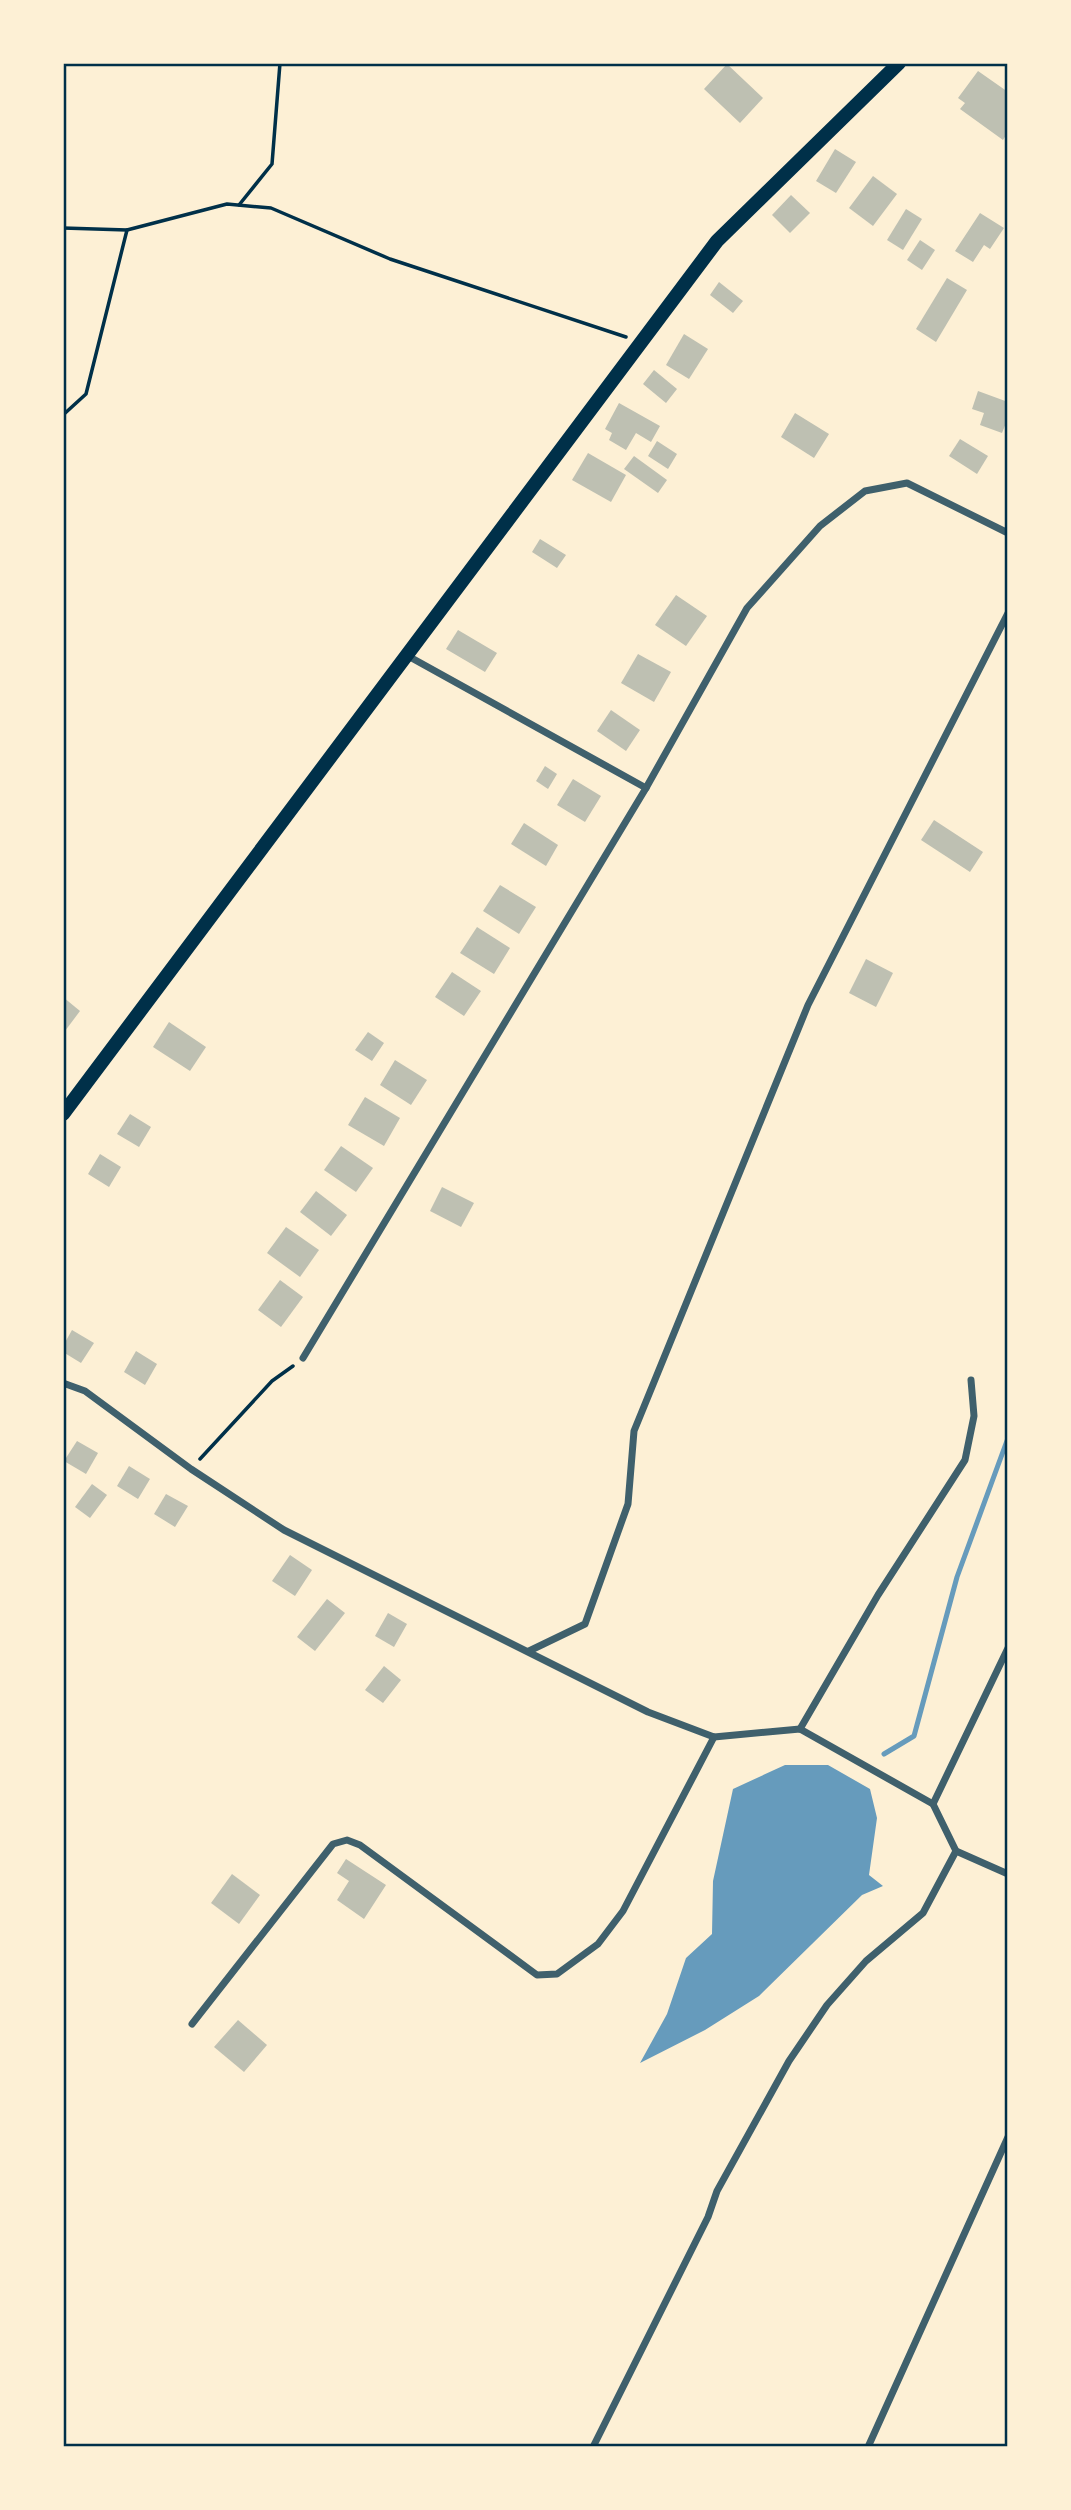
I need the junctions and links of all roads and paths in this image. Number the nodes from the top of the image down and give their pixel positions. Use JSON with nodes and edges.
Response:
{"nodes":[{"id":1,"x":279,"y":63,"type":"edge"},
{"id":2,"x":899,"y":63,"type":"edge"},
{"id":3,"x":239,"y":205,"type":"junction"},
{"id":4,"x":63,"y":228,"type":"edge"},
{"id":5,"x":127,"y":230,"type":"junction"},
{"id":6,"x":641,"y":342,"type":"junction"},
{"id":7,"x":63,"y":415,"type":"edge"},
{"id":8,"x":1008,"y":533,"type":"edge"},
{"id":9,"x":1008,"y":613,"type":"edge"},
{"id":10,"x":408,"y":656,"type":"junction"},
{"id":11,"x":646,"y":788,"type":"junction"},
{"id":12,"x":63,"y":1114,"type":"edge"},
{"id":13,"x":303,"y":1358,"type":"joint"},
{"id":14,"x":971,"y":1380,"type":"dead end"},
{"id":15,"x":63,"y":1383,"type":"edge"},
{"id":16,"x":191,"y":1469,"type":"junction"},
{"id":17,"x":1008,"y":1648,"type":"edge"},
{"id":18,"x":529,"y":1651,"type":"junction"},
{"id":19,"x":800,"y":1729,"type":"junction"},
{"id":20,"x":714,"y":1737,"type":"junction"},
{"id":21,"x":933,"y":1804,"type":"junction"},
{"id":22,"x":956,"y":1851,"type":"junction"},
{"id":23,"x":1008,"y":1874,"type":"edge"},
{"id":24,"x":192,"y":2024,"type":"dead end"},
{"id":25,"x":1008,"y":2137,"type":"edge"},
{"id":26,"x":593,"y":2447,"type":"edge"},
{"id":27,"x":868,"y":2447,"type":"edge"}],
"edges":[{"from":1,"to":3,"type":"path"},
{"from":2,"to":6,"type":"main road"},
{"from":3,"to":5,"type":"path"},
{"from":3,"to":6,"type":"path"},
{"from":4,"to":5,"type":"path"},
{"from":5,"to":7,"type":"path"},
{"from":6,"to":10,"type":"main road"},
{"from":8,"to":11,"type":"street"},
{"from":9,"to":18,"type":"street"},
{"from":10,"to":11,"type":"street"},
{"from":10,"to":12,"type":"main road"},
{"from":11,"to":13,"type":"street"},
{"from":13,"to":16,"type":"path"},
{"from":14,"to":19,"type":"street"},
{"from":15,"to":16,"type":"street"},
{"from":16,"to":18,"type":"street"},
{"from":17,"to":21,"type":"street"},
{"from":18,"to":20,"type":"street"},
{"from":19,"to":20,"type":"street"},
{"from":19,"to":21,"type":"street"},
{"from":20,"to":24,"type":"street"},
{"from":21,"to":22,"type":"street"},
{"from":22,"to":23,"type":"street"},
{"from":22,"to":26,"type":"street"},
{"from":25,"to":27,"type":"street"}]}
